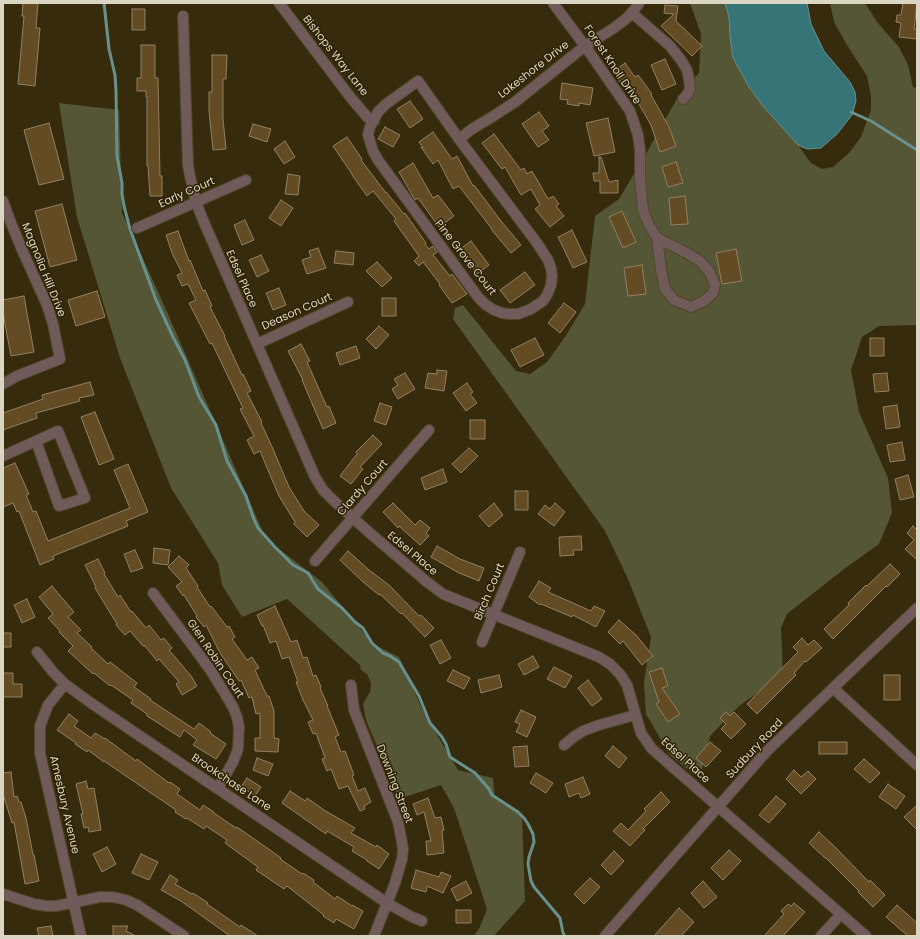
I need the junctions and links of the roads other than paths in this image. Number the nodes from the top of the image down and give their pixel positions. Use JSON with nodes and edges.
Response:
{"nodes":[{"id":1,"x":279,"y":3,"type":"edge"},
{"id":2,"x":553,"y":3,"type":"edge"},
{"id":3,"x":639,"y":3,"type":"edge"},
{"id":4,"x":632,"y":13,"type":"junction"},
{"id":5,"x":183,"y":16,"type":"dead end"},
{"id":6,"x":585,"y":46,"type":"junction"},
{"id":7,"x":683,"y":99,"type":"dead end"},
{"id":8,"x":374,"y":121,"type":"junction"},
{"id":9,"x":460,"y":139,"type":"junction"},
{"id":10,"x":246,"y":180,"type":"dead end"},
{"id":11,"x":3,"y":201,"type":"edge"},
{"id":12,"x":196,"y":202,"type":"junction"},
{"id":13,"x":137,"y":228,"type":"dead end"},
{"id":14,"x":657,"y":238,"type":"junction"},
{"id":15,"x":348,"y":302,"type":"dead end"},
{"id":16,"x":257,"y":344,"type":"junction"},
{"id":17,"x":3,"y":384,"type":"edge"},
{"id":18,"x":429,"y":430,"type":"dead end"},
{"id":19,"x":36,"y":441,"type":"junction"},
{"id":20,"x":3,"y":456,"type":"edge"},
{"id":21,"x":352,"y":518,"type":"junction"},
{"id":22,"x":520,"y":552,"type":"dead end"},
{"id":23,"x":314,"y":561,"type":"dead end"},
{"id":24,"x":153,"y":593,"type":"dead end"},
{"id":25,"x":917,"y":608,"type":"edge"},
{"id":26,"x":494,"y":614,"type":"junction"},
{"id":27,"x":482,"y":642,"type":"dead end"},
{"id":28,"x":38,"y":652,"type":"dead end"},
{"id":29,"x":65,"y":684,"type":"junction"},
{"id":30,"x":351,"y":685,"type":"dead end"},
{"id":31,"x":833,"y":688,"type":"junction"},
{"id":32,"x":635,"y":714,"type":"junction"},
{"id":33,"x":564,"y":745,"type":"dead end"},
{"id":34,"x":917,"y":765,"type":"edge"},
{"id":35,"x":218,"y":788,"type":"junction"},
{"id":36,"x":718,"y":807,"type":"junction"},
{"id":37,"x":3,"y":894,"type":"edge"},
{"id":38,"x":74,"y":902,"type":"junction"},
{"id":39,"x":387,"y":903,"type":"junction"},
{"id":40,"x":841,"y":914,"type":"junction"},
{"id":41,"x":422,"y":920,"type":"dead end"},
{"id":42,"x":81,"y":936,"type":"edge"},
{"id":43,"x":184,"y":936,"type":"edge"},
{"id":44,"x":374,"y":936,"type":"edge"},
{"id":45,"x":605,"y":936,"type":"edge"},
{"id":46,"x":821,"y":936,"type":"edge"},
{"id":47,"x":866,"y":936,"type":"edge"}],
"edges":[{"from":1,"to":8,"type":"street","name":"Bishops Way Lane"},
{"from":2,"to":6,"type":"street","name":"Forest Knoll Drive"},
{"from":3,"to":4,"type":"street","name":"Lakeshore Drive"},
{"from":4,"to":6,"type":"street","name":"Lakeshore Drive"},
{"from":4,"to":7,"type":"street"},
{"from":5,"to":12,"type":"street","name":"Edsel Place"},
{"from":6,"to":9,"type":"street","name":"Lakeshore Drive"},
{"from":6,"to":14,"type":"street","name":"Forest Knoll Drive"},
{"from":8,"to":9,"type":"street","name":"Pine Grove Court"},
{"from":8,"to":9,"type":"street","name":"Pine Grove Court"},
{"from":10,"to":12,"type":"street","name":"Early Court"},
{"from":11,"to":17,"type":"street","name":"Magnolia Hill Drive"},
{"from":12,"to":13,"type":"street","name":"Early Court"},
{"from":12,"to":16,"type":"street","name":"Edsel Place"},
{"from":14,"to":14,"type":"street","name":"Forest Knoll Drive"},
{"from":15,"to":16,"type":"street","name":"Deason Court"},
{"from":16,"to":21,"type":"street","name":"Edsel Place"},
{"from":18,"to":21,"type":"street","name":"Clardy Court"},
{"from":19,"to":19,"type":"street"},
{"from":19,"to":20,"type":"street"},
{"from":21,"to":23,"type":"street","name":"Clardy Court"},
{"from":21,"to":26,"type":"street","name":"Edsel Place"},
{"from":22,"to":26,"type":"street","name":"Birch Court"},
{"from":24,"to":35,"type":"street","name":"Glen Robin Court"},
{"from":25,"to":31,"type":"street","name":"Sudbury Road"},
{"from":26,"to":27,"type":"street","name":"Birch Court"},
{"from":26,"to":32,"type":"street","name":"Edsel Place"},
{"from":28,"to":29,"type":"street","name":"Brookchase Lane"},
{"from":29,"to":35,"type":"street","name":"Brookchase Lane"},
{"from":29,"to":38,"type":"street","name":"Amesbury Avenue"},
{"from":30,"to":39,"type":"street","name":"Downing Street"},
{"from":31,"to":34,"type":"street"},
{"from":31,"to":36,"type":"street","name":"Sudbury Road"},
{"from":32,"to":33,"type":"street"},
{"from":32,"to":36,"type":"street","name":"Edsel Place"},
{"from":35,"to":39,"type":"street","name":"Brookchase Lane"},
{"from":36,"to":40,"type":"street","name":"Edsel Place"},
{"from":36,"to":45,"type":"street","name":"Sudbury Road"},
{"from":37,"to":38,"type":"street"},
{"from":38,"to":42,"type":"street","name":"Amesbury Avenue"},
{"from":38,"to":43,"type":"street"},
{"from":39,"to":41,"type":"street","name":"Brookchase Lane"},
{"from":39,"to":44,"type":"street","name":"Downing Street"},
{"from":40,"to":46,"type":"street"},
{"from":40,"to":47,"type":"street","name":"Edsel Place"}]}
